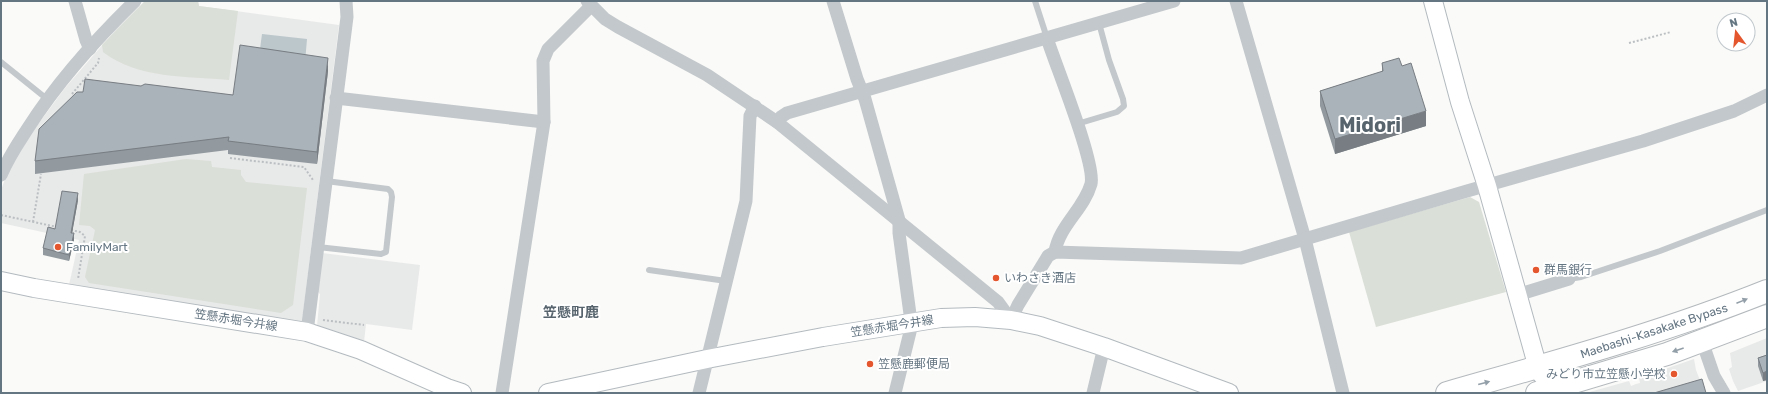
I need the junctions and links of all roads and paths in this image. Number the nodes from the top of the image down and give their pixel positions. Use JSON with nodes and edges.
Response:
{"nodes":[{"id":1,"x":75,"y":1,"type":"edge"},
{"id":2,"x":136,"y":1,"type":"edge"},
{"id":3,"x":346,"y":1,"type":"edge"},
{"id":4,"x":833,"y":1,"type":"edge"},
{"id":5,"x":1035,"y":1,"type":"edge"},
{"id":6,"x":1174,"y":1,"type":"edge"},
{"id":7,"x":1236,"y":1,"type":"edge"},
{"id":8,"x":1433,"y":1,"type":"edge"},
{"id":9,"x":589,"y":4,"type":"edge"},
{"id":10,"x":1098,"y":23,"type":"junction"},
{"id":11,"x":1671,"y":32,"type":"dead end"},
{"id":12,"x":1047,"y":38,"type":"junction"},
{"id":13,"x":1629,"y":43,"type":"dead end"},
{"id":14,"x":90,"y":49,"type":"junction"},
{"id":15,"x":1,"y":62,"type":"edge"},
{"id":16,"x":862,"y":92,"type":"junction"},
{"id":17,"x":72,"y":94,"type":"dead end"},
{"id":18,"x":1767,"y":95,"type":"edge"},
{"id":19,"x":336,"y":98,"type":"junction"},
{"id":20,"x":47,"y":99,"type":"junction"},
{"id":21,"x":755,"y":106,"type":"junction"},
{"id":22,"x":544,"y":122,"type":"junction"},
{"id":23,"x":777,"y":122,"type":"junction"},
{"id":24,"x":1077,"y":124,"type":"junction"},
{"id":25,"x":230,"y":158,"type":"dead end"},
{"id":26,"x":41,"y":174,"type":"dead end"},
{"id":27,"x":1,"y":175,"type":"edge"},
{"id":28,"x":326,"y":181,"type":"junction"},
{"id":29,"x":312,"y":186,"type":"dead end"},
{"id":30,"x":1486,"y":186,"type":"junction"},
{"id":31,"x":1767,"y":210,"type":"edge"},
{"id":32,"x":1,"y":215,"type":"edge"},
{"id":33,"x":899,"y":220,"type":"junction"},
{"id":34,"x":33,"y":222,"type":"junction"},
{"id":35,"x":60,"y":228,"type":"edge"},
{"id":36,"x":67,"y":229,"type":"edge"},
{"id":37,"x":1304,"y":239,"type":"junction"},
{"id":38,"x":318,"y":247,"type":"junction"},
{"id":39,"x":1055,"y":252,"type":"junction"},
{"id":40,"x":649,"y":270,"type":"dead end"},
{"id":41,"x":1569,"y":279,"type":"joint"},
{"id":42,"x":1,"y":281,"type":"edge"},
{"id":43,"x":727,"y":281,"type":"junction"},
{"id":44,"x":77,"y":286,"type":"dead end"},
{"id":45,"x":1767,"y":291,"type":"edge"},
{"id":46,"x":1517,"y":295,"type":"junction"},
{"id":47,"x":1767,"y":316,"type":"edge"},
{"id":48,"x":322,"y":320,"type":"dead end"},
{"id":49,"x":1011,"y":320,"type":"junction"},
{"id":50,"x":910,"y":323,"type":"junction"},
{"id":51,"x":364,"y":325,"type":"dead end"},
{"id":52,"x":307,"y":332,"type":"junction"},
{"id":53,"x":1702,"y":341,"type":"junction"},
{"id":54,"x":1104,"y":347,"type":"junction"},
{"id":55,"x":707,"y":359,"type":"junction"},
{"id":56,"x":1630,"y":366,"type":"junction"},
{"id":57,"x":1538,"y":368,"type":"junction"},
{"id":58,"x":462,"y":393,"type":"edge"},
{"id":59,"x":502,"y":393,"type":"edge"},
{"id":60,"x":548,"y":393,"type":"edge"},
{"id":61,"x":699,"y":393,"type":"edge"},
{"id":62,"x":895,"y":393,"type":"edge"},
{"id":63,"x":1093,"y":393,"type":"edge"},
{"id":64,"x":1229,"y":393,"type":"edge"},
{"id":65,"x":1343,"y":393,"type":"edge"},
{"id":66,"x":1447,"y":393,"type":"edge"},
{"id":67,"x":1537,"y":393,"type":"edge"},
{"id":68,"x":1724,"y":393,"type":"edge"}],
"edges":[{"from":1,"to":14,"type":"street"},
{"from":2,"to":14,"type":"street"},
{"from":3,"to":19,"type":"street"},
{"from":4,"to":16,"type":"street"},
{"from":5,"to":12,"type":"lane"},
{"from":6,"to":10,"type":"street"},
{"from":7,"to":37,"type":"street"},
{"from":8,"to":30,"type":"main road"},
{"from":9,"to":21,"type":"street"},
{"from":9,"to":22,"type":"street"},
{"from":10,"to":12,"type":"street"},
{"from":10,"to":24,"type":"lane"},
{"from":11,"to":13,"type":"path"},
{"from":12,"to":16,"type":"street"},
{"from":12,"to":24,"type":"street"},
{"from":14,"to":17,"type":"path"},
{"from":14,"to":20,"type":"street"},
{"from":15,"to":20,"type":"lane"},
{"from":16,"to":23,"type":"street"},
{"from":16,"to":33,"type":"street"},
{"from":18,"to":30,"type":"street"},
{"from":19,"to":22,"type":"street"},
{"from":19,"to":28,"type":"street"},
{"from":20,"to":27,"type":"street"},
{"from":21,"to":23,"type":"street"},
{"from":21,"to":43,"type":"street"},
{"from":22,"to":59,"type":"street"},
{"from":23,"to":33,"type":"street"},
{"from":24,"to":39,"type":"street"},
{"from":25,"to":29,"type":"path"},
{"from":26,"to":34,"type":"path"},
{"from":28,"to":38,"type":"street"},
{"from":28,"to":38,"type":"lane"},
{"from":30,"to":37,"type":"street"},
{"from":30,"to":46,"type":"main road"},
{"from":31,"to":41,"type":"lane"},
{"from":32,"to":34,"type":"path"},
{"from":33,"to":49,"type":"street"},
{"from":33,"to":50,"type":"street"},
{"from":34,"to":35,"type":"path"},
{"from":36,"to":44,"type":"path"},
{"from":37,"to":39,"type":"street"},
{"from":37,"to":65,"type":"street"},
{"from":38,"to":52,"type":"street"},
{"from":39,"to":49,"type":"street"},
{"from":40,"to":43,"type":"lane"},
{"from":41,"to":46,"type":"street"},
{"from":42,"to":52,"type":"main road","name":"笠懸赤堀今井線"},
{"from":43,"to":55,"type":"street"},
{"from":57,"to":45,"type":"highway","name":"Maebashi-Kasakake Bypass","one_way":true},
{"from":46,"to":57,"type":"main road"},
{"from":47,"to":53,"type":"highway","name":"Maebashi-Kasakake Bypass"},
{"from":48,"to":51,"type":"path"},
{"from":49,"to":50,"type":"main road","name":"笠懸赤堀今井線"},
{"from":49,"to":54,"type":"main road","name":"笠懸赤堀今井線"},
{"from":50,"to":55,"type":"main road","name":"笠懸赤堀今井線"},
{"from":50,"to":62,"type":"street"},
{"from":52,"to":58,"type":"main road","name":"笠懸赤堀今井線"},
{"from":53,"to":56,"type":"highway","name":"Maebashi-Kasakake Bypass","one_way":true},
{"from":53,"to":68,"type":"street"},
{"from":54,"to":63,"type":"street"},
{"from":54,"to":64,"type":"main road","name":"笠懸赤堀今井線"},
{"from":55,"to":60,"type":"main road","name":"笠懸赤堀今井線"},
{"from":55,"to":61,"type":"street"},
{"from":56,"to":57,"type":"main road"},
{"from":56,"to":67,"type":"highway","name":"Maebashi-Kasakake Bypass"},
{"from":66,"to":57,"type":"highway","name":"Maebashi-Kasakake Bypass","one_way":true}]}
